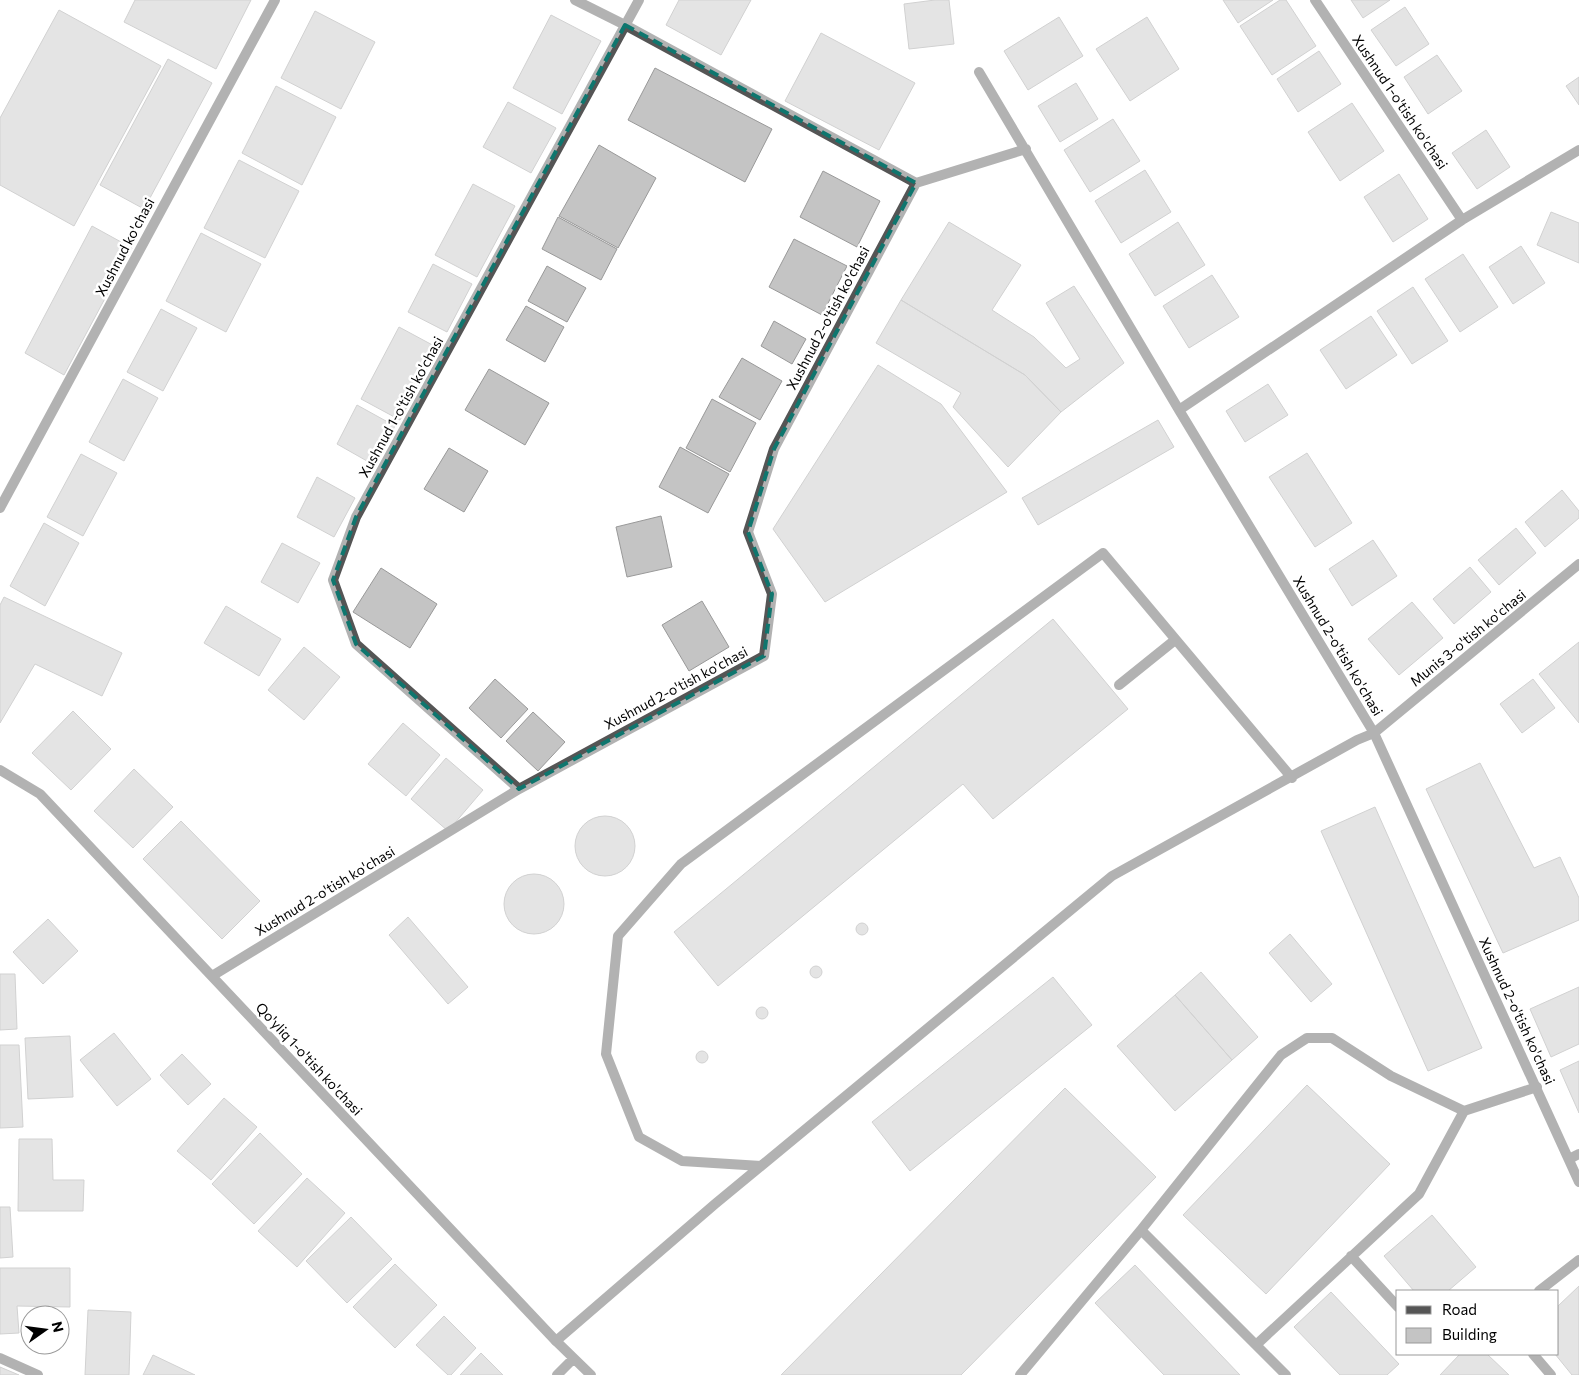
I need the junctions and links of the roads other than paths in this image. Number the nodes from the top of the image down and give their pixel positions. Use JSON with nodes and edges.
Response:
{"nodes":[{"id":1,"x":275,"y":0,"type":"edge"},
{"id":2,"x":575,"y":0,"type":"edge"},
{"id":3,"x":639,"y":0,"type":"edge"},
{"id":4,"x":1315,"y":0,"type":"edge"},
{"id":5,"x":625,"y":25,"type":"junction"},
{"id":6,"x":979,"y":72,"type":"dead end"},
{"id":7,"x":1026,"y":149,"type":"junction"},
{"id":8,"x":1579,"y":150,"type":"edge"},
{"id":9,"x":916,"y":184,"type":"junction"},
{"id":10,"x":1462,"y":220,"type":"junction"},
{"id":11,"x":1179,"y":410,"type":"junction"},
{"id":12,"x":0,"y":508,"type":"edge"},
{"id":13,"x":1579,"y":564,"type":"edge"},
{"id":14,"x":1175,"y":640,"type":"junction"},
{"id":15,"x":1119,"y":685,"type":"dead end"},
{"id":16,"x":1374,"y":733,"type":"junction"},
{"id":17,"x":0,"y":770,"type":"edge"},
{"id":18,"x":1292,"y":778,"type":"junction"},
{"id":19,"x":519,"y":789,"type":"junction"},
{"id":20,"x":212,"y":976,"type":"junction"},
{"id":21,"x":1537,"y":1087,"type":"junction"},
{"id":22,"x":1464,"y":1111,"type":"junction"},
{"id":23,"x":1574,"y":1156,"type":"edge"},
{"id":24,"x":762,"y":1166,"type":"junction"},
{"id":25,"x":1579,"y":1182,"type":"edge"},
{"id":26,"x":1141,"y":1230,"type":"junction"},
{"id":27,"x":1351,"y":1256,"type":"junction"},
{"id":28,"x":1579,"y":1260,"type":"edge"},
{"id":29,"x":1540,"y":1290,"type":"edge"},
{"id":30,"x":1396,"y":1305,"type":"edge"},
{"id":31,"x":556,"y":1341,"type":"junction"},
{"id":32,"x":1256,"y":1345,"type":"junction"},
{"id":33,"x":1534,"y":1355,"type":"edge"},
{"id":34,"x":0,"y":1358,"type":"edge"},
{"id":35,"x":573,"y":1359,"type":"junction"},
{"id":36,"x":1023,"y":1374,"type":"edge"},
{"id":37,"x":38,"y":1375,"type":"edge"},
{"id":38,"x":557,"y":1375,"type":"edge"},
{"id":39,"x":591,"y":1375,"type":"edge"},
{"id":40,"x":1286,"y":1375,"type":"edge"},
{"id":41,"x":1551,"y":1375,"type":"edge"}],
"edges":[{"from":1,"to":12,"type":"street","name":"Xushnud ko'chasi"},
{"from":2,"to":5,"type":"street"},
{"from":3,"to":5,"type":"street","name":"Xushnud 1-o'tish ko'chasi"},
{"from":4,"to":10,"type":"street","name":"Xushnud 1-o'tish ko'chasi"},
{"from":5,"to":9,"type":"street"},
{"from":5,"to":19,"type":"street","name":"Xushnud 1-o'tish ko'chasi"},
{"from":6,"to":7,"type":"street","name":"Xushnud 2-o'tish ko'chasi"},
{"from":7,"to":9,"type":"street"},
{"from":7,"to":11,"type":"street","name":"Xushnud 2-o'tish ko'chasi"},
{"from":8,"to":10,"type":"street"},
{"from":9,"to":19,"type":"street","name":"Xushnud 2-o'tish ko'chasi"},
{"from":10,"to":11,"type":"street"},
{"from":11,"to":16,"type":"street","name":"Xushnud 2-o'tish ko'chasi"},
{"from":13,"to":16,"type":"street","name":"Munis 3-o'tish ko'chasi"},
{"from":14,"to":15,"type":"street"},
{"from":14,"to":18,"type":"street"},
{"from":14,"to":24,"type":"street"},
{"from":16,"to":18,"type":"street","name":"Munis 3-o'tish ko'chasi"},
{"from":16,"to":21,"type":"street","name":"Xushnud 2-o'tish ko'chasi"},
{"from":17,"to":20,"type":"street","name":"Qo'yliq 1-o'tish ko'chasi"},
{"from":18,"to":24,"type":"street","name":"Munis 3-o'tish ko'chasi"},
{"from":19,"to":20,"type":"street","name":"Xushnud 2-o'tish ko'chasi"},
{"from":20,"to":31,"type":"street","name":"Qo'yliq 1-o'tish ko'chasi"},
{"from":21,"to":22,"type":"street"},
{"from":21,"to":23,"type":"street","name":"Xushnud 2-o'tish ko'chasi"},
{"from":22,"to":26,"type":"street"},
{"from":22,"to":27,"type":"street"},
{"from":23,"to":25,"type":"street","name":"Xushnud 2-o'tish ko'chasi"},
{"from":24,"to":31,"type":"street","name":"Munis 3-o'tish ko'chasi"},
{"from":26,"to":32,"type":"street"},
{"from":26,"to":36,"type":"street"},
{"from":27,"to":30,"type":"street"},
{"from":27,"to":32,"type":"street"},
{"from":28,"to":29,"type":"street"},
{"from":31,"to":35,"type":"street","name":"Qo'yliq 1-o'tish ko'chasi"},
{"from":32,"to":40,"type":"street"},
{"from":33,"to":41,"type":"street"},
{"from":34,"to":37,"type":"street"},
{"from":35,"to":38,"type":"street"},
{"from":35,"to":39,"type":"street","name":"Qo'yliq 1-o'tish ko'chasi"}]}
